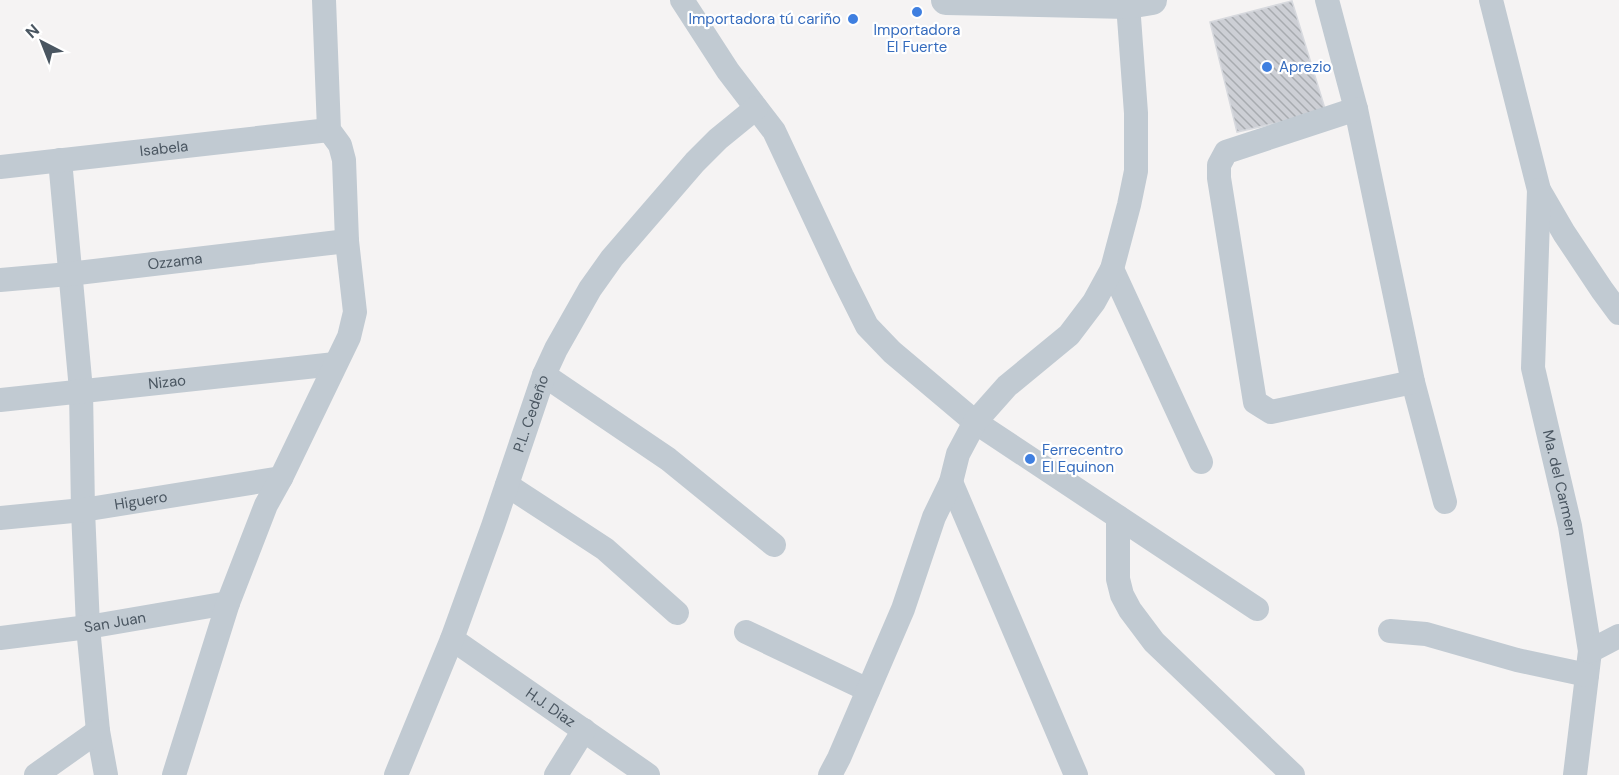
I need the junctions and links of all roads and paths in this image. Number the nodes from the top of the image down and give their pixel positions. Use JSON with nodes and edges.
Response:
{"nodes":[{"id":1,"x":324,"y":0,"type":"edge"},
{"id":2,"x":682,"y":0,"type":"edge"},
{"id":3,"x":946,"y":0,"type":"edge"},
{"id":4,"x":1326,"y":0,"type":"edge"},
{"id":5,"x":1491,"y":0,"type":"edge"},
{"id":6,"x":1140,"y":2,"type":"edge"},
{"id":7,"x":756,"y":108,"type":"junction"},
{"id":8,"x":1356,"y":109,"type":"junction"},
{"id":9,"x":329,"y":130,"type":"junction"},
{"id":10,"x":60,"y":160,"type":"junction"},
{"id":11,"x":0,"y":168,"type":"edge"},
{"id":12,"x":1539,"y":190,"type":"junction"},
{"id":13,"x":347,"y":241,"type":"junction"},
{"id":14,"x":1112,"y":269,"type":"junction"},
{"id":15,"x":69,"y":274,"type":"junction"},
{"id":16,"x":0,"y":280,"type":"edge"},
{"id":17,"x":1619,"y":313,"type":"edge"},
{"id":18,"x":335,"y":364,"type":"junction"},
{"id":19,"x":544,"y":375,"type":"junction"},
{"id":20,"x":1413,"y":382,"type":"junction"},
{"id":21,"x":81,"y":390,"type":"junction"},
{"id":22,"x":0,"y":400,"type":"edge"},
{"id":23,"x":975,"y":422,"type":"junction"},
{"id":24,"x":1201,"y":462,"type":"dead end"},
{"id":25,"x":281,"y":478,"type":"junction"},
{"id":26,"x":951,"y":482,"type":"junction"},
{"id":27,"x":507,"y":485,"type":"junction"},
{"id":28,"x":1445,"y":502,"type":"dead end"},
{"id":29,"x":83,"y":510,"type":"junction"},
{"id":30,"x":1118,"y":517,"type":"junction"},
{"id":31,"x":0,"y":518,"type":"edge"},
{"id":32,"x":774,"y":545,"type":"dead end"},
{"id":33,"x":228,"y":603,"type":"junction"},
{"id":34,"x":1257,"y":609,"type":"dead end"},
{"id":35,"x":677,"y":613,"type":"dead end"},
{"id":36,"x":88,"y":627,"type":"junction"},
{"id":37,"x":1390,"y":631,"type":"dead end"},
{"id":38,"x":746,"y":632,"type":"dead end"},
{"id":39,"x":1619,"y":636,"type":"edge"},
{"id":40,"x":0,"y":638,"type":"edge"},
{"id":41,"x":452,"y":639,"type":"junction"},
{"id":42,"x":1590,"y":651,"type":"junction"},
{"id":43,"x":1587,"y":675,"type":"junction"},
{"id":44,"x":868,"y":690,"type":"junction"},
{"id":45,"x":584,"y":730,"type":"junction"},
{"id":46,"x":98,"y":731,"type":"junction"},
{"id":47,"x":36,"y":775,"type":"edge"},
{"id":48,"x":106,"y":775,"type":"edge"},
{"id":49,"x":174,"y":775,"type":"edge"},
{"id":50,"x":396,"y":775,"type":"edge"},
{"id":51,"x":556,"y":775,"type":"edge"},
{"id":52,"x":648,"y":775,"type":"edge"},
{"id":53,"x":830,"y":775,"type":"edge"},
{"id":54,"x":1076,"y":775,"type":"edge"},
{"id":55,"x":1293,"y":775,"type":"edge"},
{"id":56,"x":1575,"y":775,"type":"edge"}],
"edges":[{"from":1,"to":9,"type":"street"},
{"from":2,"to":7,"type":"street"},
{"from":3,"to":6,"type":"street"},
{"from":4,"to":8,"type":"street"},
{"from":5,"to":12,"type":"street"},
{"from":6,"to":14,"type":"street"},
{"from":7,"to":19,"type":"street","name":"P.L. Cedeño"},
{"from":7,"to":23,"type":"street"},
{"from":8,"to":20,"type":"street"},
{"from":8,"to":20,"type":"street"},
{"from":9,"to":10,"type":"street","name":"Isabela"},
{"from":9,"to":13,"type":"street"},
{"from":10,"to":11,"type":"street","name":"Isabela"},
{"from":10,"to":15,"type":"street"},
{"from":12,"to":17,"type":"street"},
{"from":12,"to":42,"type":"street","name":"Ma. del Carmen"},
{"from":13,"to":15,"type":"street","name":"Ozzama"},
{"from":13,"to":18,"type":"street"},
{"from":14,"to":23,"type":"street"},
{"from":14,"to":24,"type":"street"},
{"from":15,"to":16,"type":"street","name":"Ozzama"},
{"from":15,"to":21,"type":"street"},
{"from":18,"to":21,"type":"street","name":"Nizao"},
{"from":18,"to":25,"type":"street"},
{"from":19,"to":27,"type":"street","name":"P.L. Cedeño"},
{"from":19,"to":32,"type":"street"},
{"from":20,"to":28,"type":"street"},
{"from":21,"to":22,"type":"street","name":"Nizao"},
{"from":21,"to":29,"type":"street"},
{"from":23,"to":26,"type":"street"},
{"from":23,"to":30,"type":"street"},
{"from":25,"to":29,"type":"street","name":"Higuero"},
{"from":25,"to":33,"type":"street"},
{"from":26,"to":44,"type":"street"},
{"from":26,"to":54,"type":"street"},
{"from":27,"to":35,"type":"street"},
{"from":27,"to":41,"type":"street","name":"P.L. Cedeño"},
{"from":29,"to":31,"type":"street","name":"Higuero"},
{"from":29,"to":36,"type":"street"},
{"from":30,"to":34,"type":"street"},
{"from":30,"to":55,"type":"street"},
{"from":33,"to":36,"type":"street","name":"San Juan"},
{"from":33,"to":49,"type":"street"},
{"from":36,"to":40,"type":"street","name":"San Juan"},
{"from":36,"to":46,"type":"street"},
{"from":37,"to":43,"type":"street"},
{"from":38,"to":44,"type":"street"},
{"from":39,"to":42,"type":"street"},
{"from":41,"to":45,"type":"street","name":"H.J. Diaz"},
{"from":41,"to":50,"type":"street","name":"P.L. Cedeño"},
{"from":42,"to":43,"type":"street","name":"Ma. del Carmen"},
{"from":43,"to":56,"type":"street","name":"Ma. del Carmen"},
{"from":44,"to":53,"type":"street"},
{"from":45,"to":51,"type":"street"},
{"from":45,"to":52,"type":"street","name":"H.J. Diaz"},
{"from":46,"to":47,"type":"street"},
{"from":46,"to":48,"type":"street"}]}
